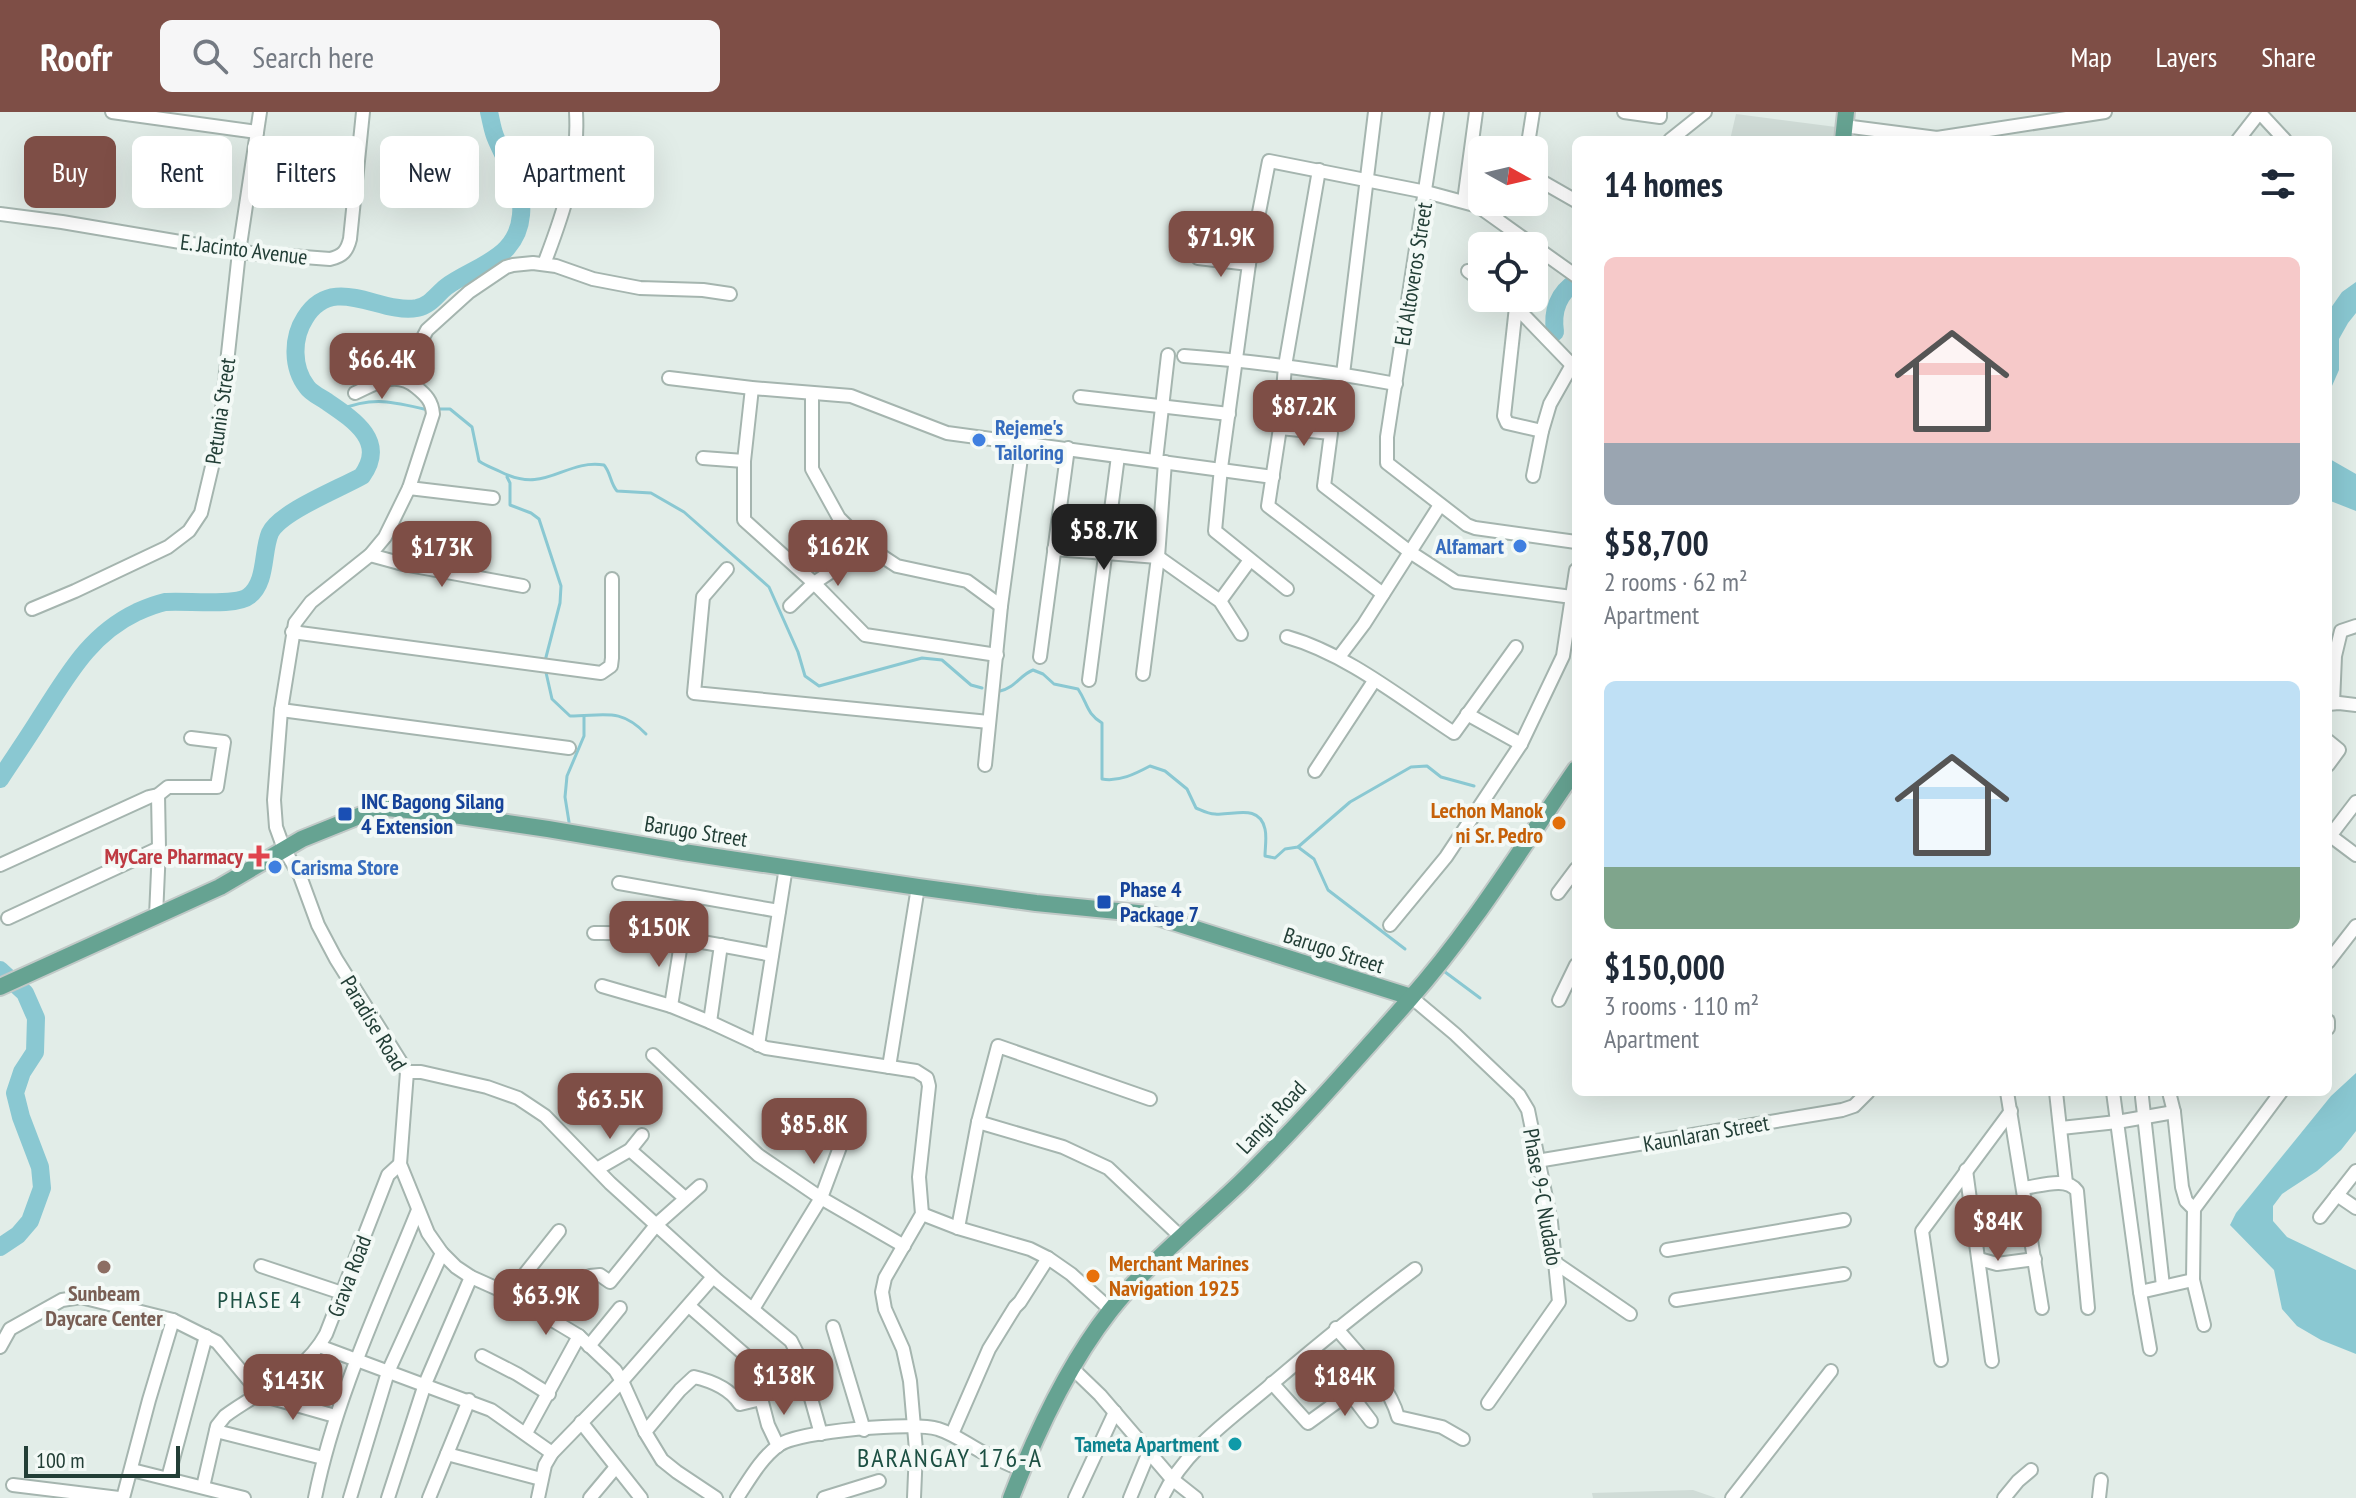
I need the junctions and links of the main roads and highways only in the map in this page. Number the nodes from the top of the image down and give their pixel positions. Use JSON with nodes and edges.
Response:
{"nodes":[{"id":1,"x":1572,"y":775,"type":"edge"},
{"id":2,"x":0,"y":987,"type":"edge"},
{"id":3,"x":1411,"y":997,"type":"junction"},
{"id":4,"x":1011,"y":1498,"type":"edge"}],
"edges":[{"from":1,"to":3,"type":"main road","name":"Langit Road"},
{"from":2,"to":3,"type":"main road","name":"Barugo Street"},
{"from":3,"to":4,"type":"main road","name":"Langit Road"}]}
